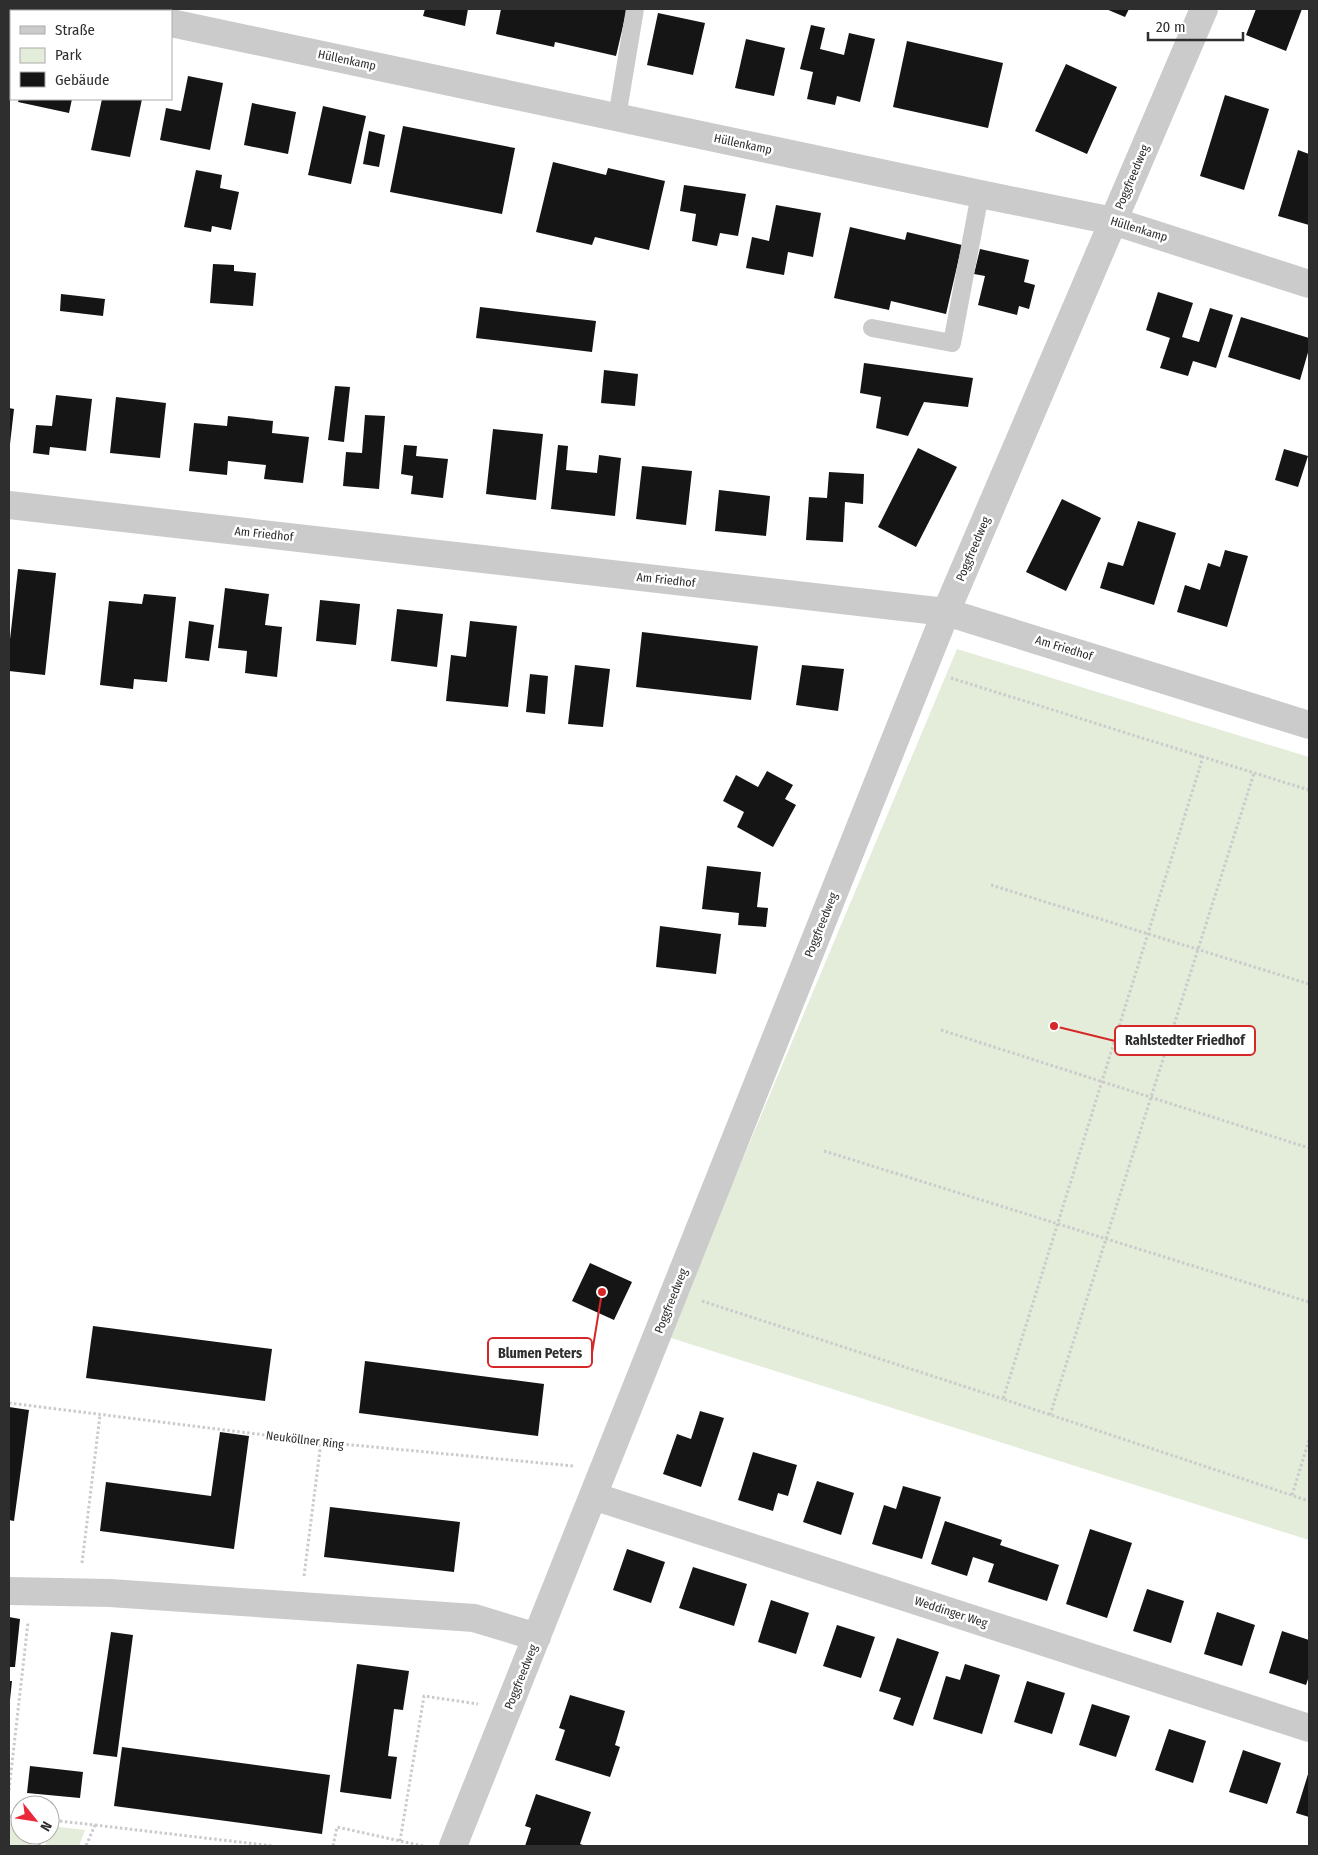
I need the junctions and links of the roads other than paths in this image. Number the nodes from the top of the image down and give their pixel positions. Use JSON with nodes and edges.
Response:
{"nodes":[{"id":1,"x":635,"y":9,"type":"edge"},
{"id":2,"x":1204,"y":9,"type":"edge"},
{"id":3,"x":172,"y":23,"type":"edge"},
{"id":4,"x":617,"y":117,"type":"junction"},
{"id":5,"x":980,"y":194,"type":"junction"},
{"id":6,"x":1114,"y":221,"type":"junction"},
{"id":7,"x":1309,"y":284,"type":"edge"},
{"id":8,"x":872,"y":328,"type":"dead end"},
{"id":9,"x":9,"y":505,"type":"edge"},
{"id":10,"x":946,"y":612,"type":"junction"},
{"id":11,"x":1309,"y":725,"type":"edge"},
{"id":12,"x":598,"y":1484,"type":"junction"},
{"id":13,"x":9,"y":1591,"type":"edge"},
{"id":14,"x":537,"y":1637,"type":"junction"},
{"id":15,"x":1309,"y":1728,"type":"edge"},
{"id":16,"x":453,"y":1846,"type":"edge"}],
"edges":[{"from":1,"to":4,"type":"lane"},
{"from":2,"to":6,"type":"street","name":"Poggfreedweg"},
{"from":3,"to":4,"type":"street","name":"Hüllenkamp"},
{"from":4,"to":5,"type":"street","name":"Hüllenkamp"},
{"from":5,"to":6,"type":"street","name":"Hüllenkamp"},
{"from":5,"to":8,"type":"lane"},
{"from":6,"to":7,"type":"street","name":"Hüllenkamp"},
{"from":6,"to":10,"type":"street","name":"Poggfreedweg"},
{"from":9,"to":10,"type":"street","name":"Am Friedhof"},
{"from":10,"to":11,"type":"street","name":"Am Friedhof"},
{"from":10,"to":12,"type":"street","name":"Poggfreedweg"},
{"from":12,"to":14,"type":"street","name":"Poggfreedweg"},
{"from":12,"to":15,"type":"street","name":"Weddinger Weg"},
{"from":13,"to":14,"type":"street"},
{"from":14,"to":16,"type":"street","name":"Poggfreedweg"}]}
